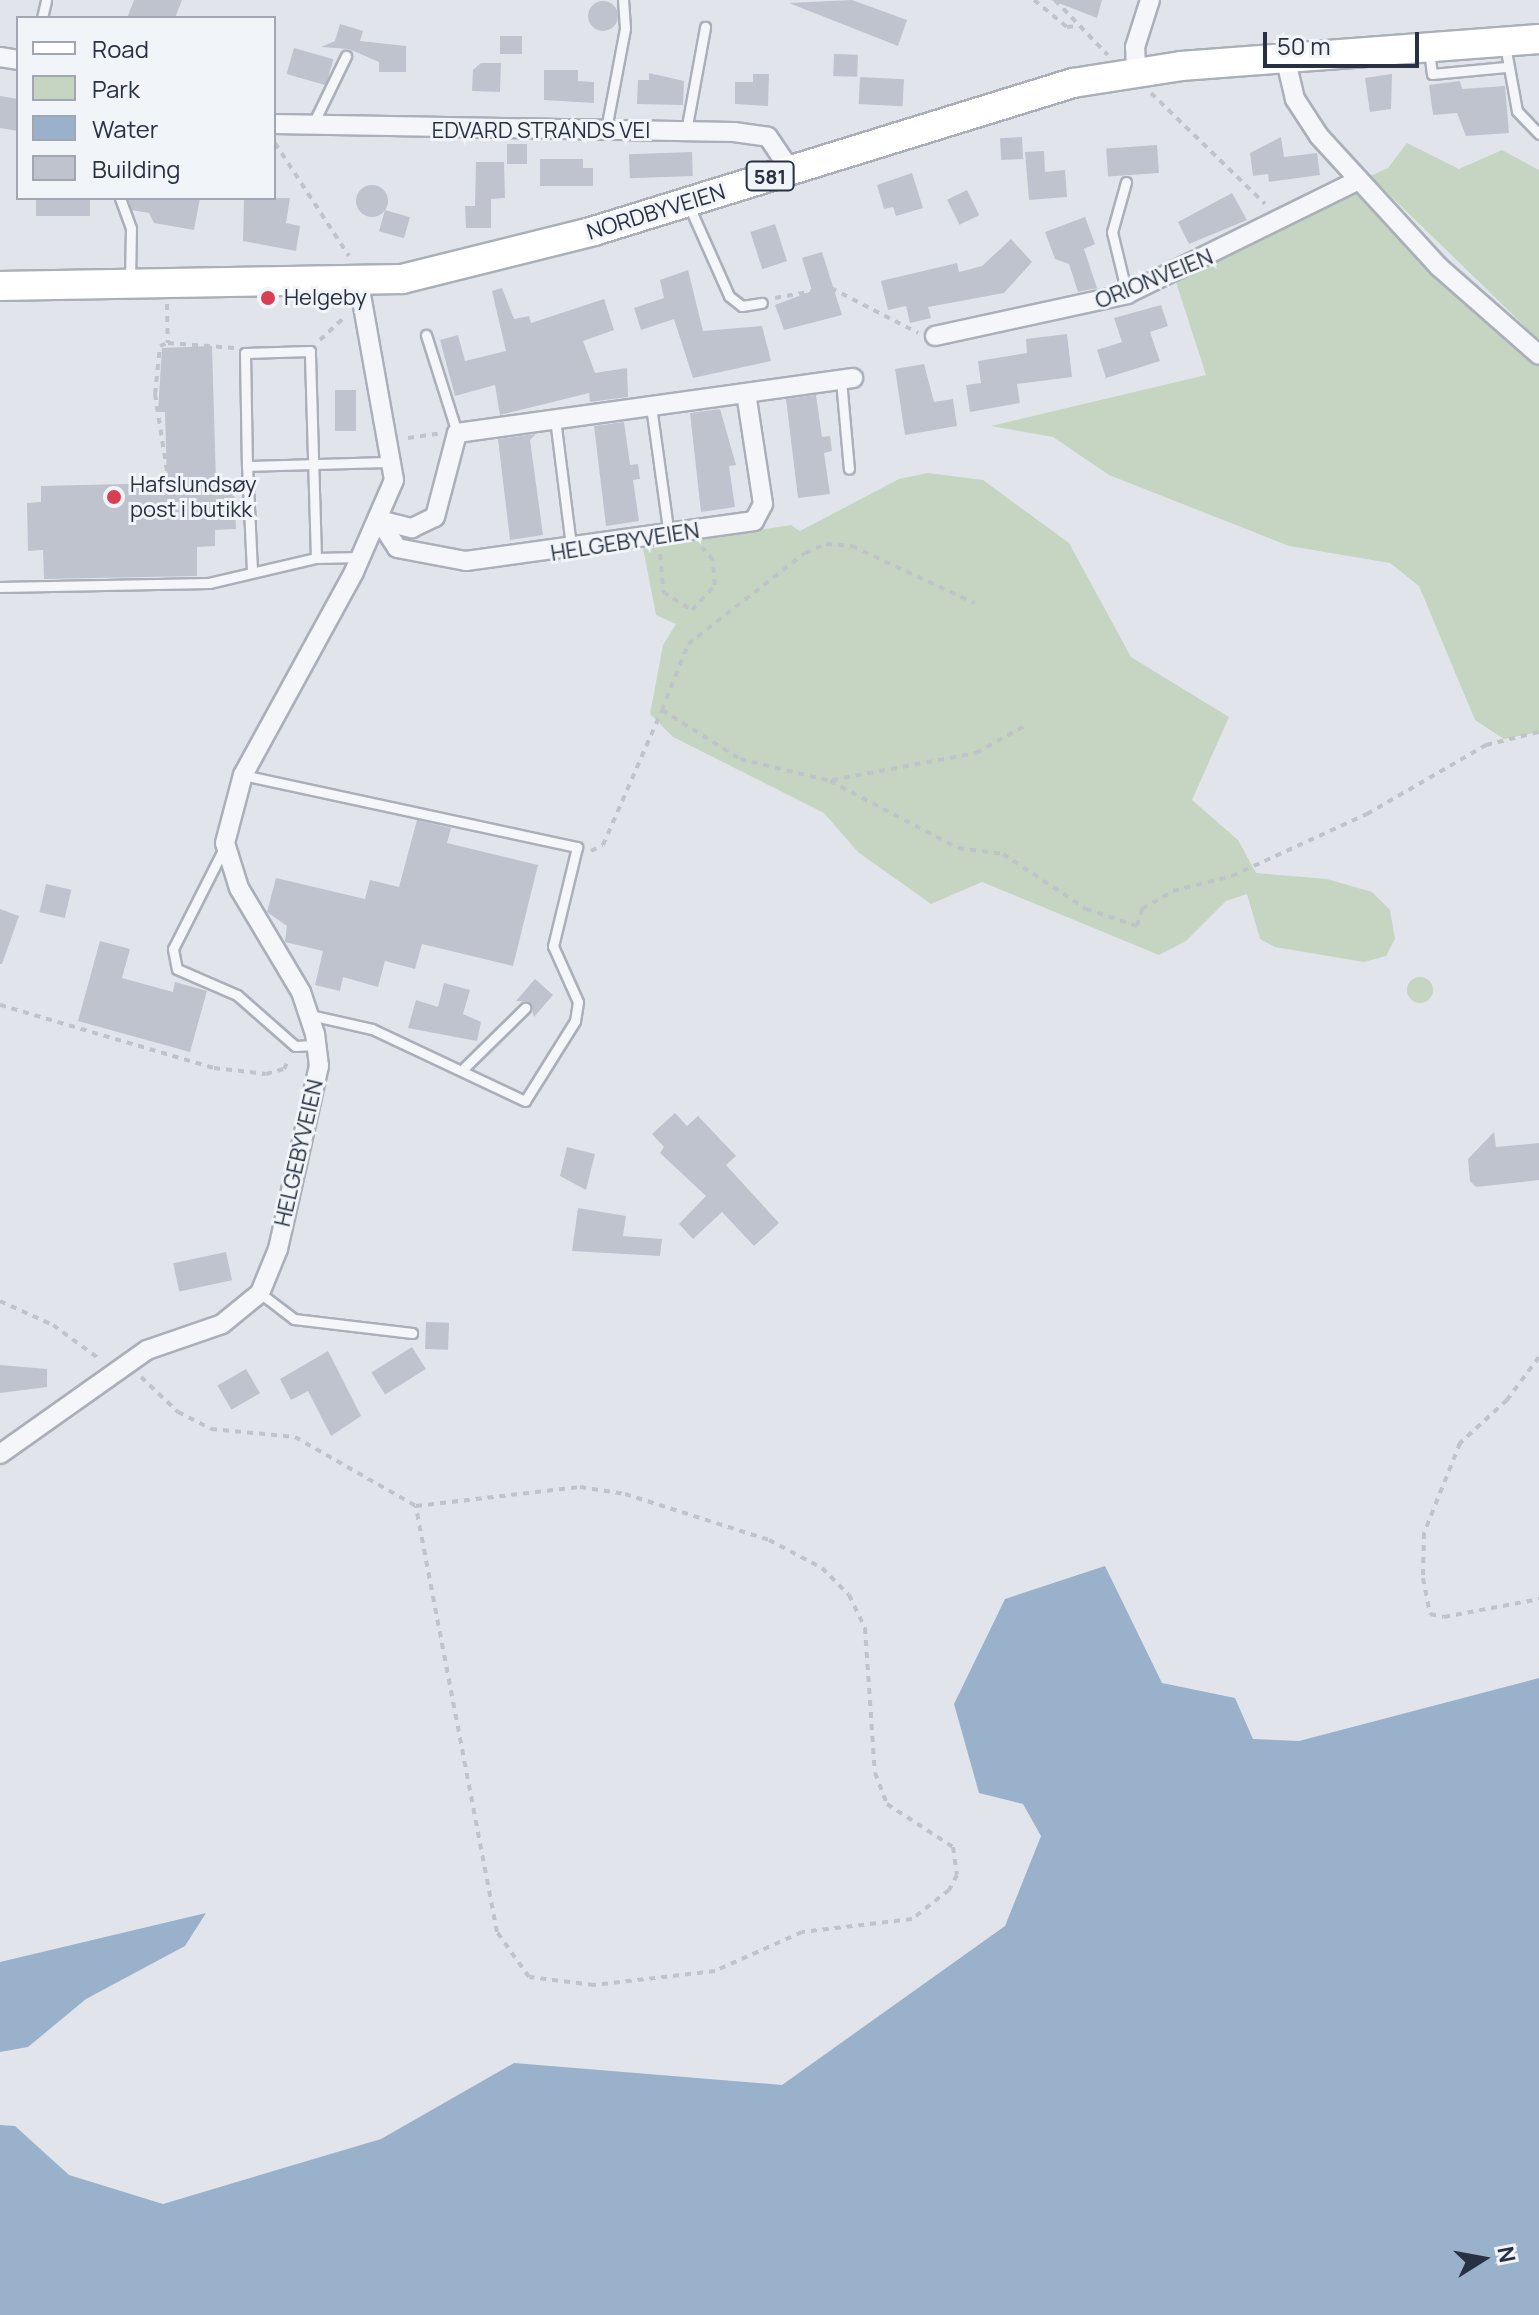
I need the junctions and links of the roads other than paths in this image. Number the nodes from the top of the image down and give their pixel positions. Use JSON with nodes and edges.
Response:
{"nodes":[{"id":1,"x":623,"y":0,"type":"edge"},
{"id":2,"x":1150,"y":0,"type":"edge"},
{"id":3,"x":705,"y":27,"type":"dead end"},
{"id":4,"x":1539,"y":39,"type":"edge"},
{"id":5,"x":1506,"y":54,"type":"junction"},
{"id":6,"x":346,"y":56,"type":"dead end"},
{"id":7,"x":1285,"y":57,"type":"junction"},
{"id":8,"x":1136,"y":71,"type":"junction"},
{"id":9,"x":276,"y":124,"type":"edge"},
{"id":10,"x":312,"y":126,"type":"junction"},
{"id":11,"x":686,"y":131,"type":"junction"},
{"id":12,"x":606,"y":133,"type":"junction"},
{"id":13,"x":1539,"y":134,"type":"edge"},
{"id":14,"x":790,"y":170,"type":"junction"},
{"id":15,"x":1359,"y":180,"type":"junction"},
{"id":16,"x":1126,"y":182,"type":"dead end"},
{"id":17,"x":121,"y":200,"type":"edge"},
{"id":18,"x":688,"y":202,"type":"junction"},
{"id":19,"x":0,"y":286,"type":"edge"},
{"id":20,"x":130,"y":286,"type":"junction"},
{"id":21,"x":359,"y":290,"type":"junction"},
{"id":22,"x":1127,"y":294,"type":"junction"},
{"id":23,"x":762,"y":303,"type":"road end"},
{"id":24,"x":426,"y":335,"type":"dead end"},
{"id":25,"x":935,"y":336,"type":"road end"},
{"id":26,"x":1539,"y":355,"type":"edge"},
{"id":27,"x":847,"y":379,"type":"joint"},
{"id":28,"x":746,"y":393,"type":"junction"},
{"id":29,"x":651,"y":406,"type":"junction"},
{"id":30,"x":555,"y":419,"type":"junction"},
{"id":31,"x":457,"y":433,"type":"junction"},
{"id":32,"x":395,"y":462,"type":"junction"},
{"id":33,"x":313,"y":464,"type":"junction"},
{"id":34,"x":247,"y":466,"type":"junction"},
{"id":35,"x":849,"y":469,"type":"dead end"},
{"id":36,"x":379,"y":520,"type":"junction"},
{"id":37,"x":679,"y":538,"type":"junction"},
{"id":38,"x":571,"y":550,"type":"junction"},
{"id":39,"x":361,"y":557,"type":"junction"},
{"id":40,"x":316,"y":558,"type":"junction"},
{"id":41,"x":252,"y":571,"type":"junction"},
{"id":42,"x":0,"y":587,"type":"edge"},
{"id":43,"x":243,"y":775,"type":"junction"},
{"id":44,"x":225,"y":843,"type":"junction"},
{"id":45,"x":525,"y":1008,"type":"dead end"},
{"id":46,"x":310,"y":1015,"type":"junction"},
{"id":47,"x":316,"y":1045,"type":"junction"},
{"id":48,"x":464,"y":1068,"type":"junction"},
{"id":49,"x":260,"y":1293,"type":"junction"},
{"id":50,"x":412,"y":1333,"type":"dead end"},
{"id":51,"x":0,"y":1454,"type":"edge"}],
"edges":[{"from":1,"to":12,"type":"lane"},
{"from":2,"to":8,"type":"street"},
{"from":3,"to":11,"type":"lane"},
{"from":4,"to":5,"type":"main road","name":"NORDBYVEIEN","number":"581"},
{"from":5,"to":7,"type":"main road","name":"NORDBYVEIEN","number":"581"},
{"from":5,"to":13,"type":"lane"},
{"from":6,"to":10,"type":"lane"},
{"from":7,"to":8,"type":"main road","name":"NORDBYVEIEN","number":"581"},
{"from":7,"to":15,"type":"street"},
{"from":8,"to":14,"type":"main road","name":"NORDBYVEIEN","number":"581"},
{"from":9,"to":10,"type":"street","name":"EDVARD STRANDS VEI"},
{"from":10,"to":12,"type":"street","name":"EDVARD STRANDS VEI"},
{"from":11,"to":12,"type":"street","name":"EDVARD STRANDS VEI"},
{"from":11,"to":14,"type":"street","name":"EDVARD STRANDS VEI"},
{"from":14,"to":18,"type":"main road","name":"NORDBYVEIEN","number":"581"},
{"from":15,"to":22,"type":"street","name":"ORIONVEIEN"},
{"from":15,"to":26,"type":"street"},
{"from":16,"to":22,"type":"lane"},
{"from":17,"to":20,"type":"lane"},
{"from":18,"to":21,"type":"main road","name":"NORDBYVEIEN","number":"581"},
{"from":18,"to":23,"type":"lane"},
{"from":19,"to":20,"type":"main road","name":"NORDBYVEIEN","number":"581"},
{"from":20,"to":21,"type":"main road","name":"NORDBYVEIEN","number":"581"},
{"from":21,"to":32,"type":"street"},
{"from":22,"to":25,"type":"street","name":"ORIONVEIEN"},
{"from":24,"to":31,"type":"lane"},
{"from":27,"to":28,"type":"street"},
{"from":27,"to":35,"type":"lane"},
{"from":28,"to":29,"type":"street"},
{"from":28,"to":37,"type":"street","name":"HELGEBYVEIEN"},
{"from":29,"to":30,"type":"street"},
{"from":29,"to":37,"type":"lane"},
{"from":30,"to":31,"type":"street"},
{"from":30,"to":38,"type":"lane"},
{"from":31,"to":36,"type":"street"},
{"from":32,"to":33,"type":"lane"},
{"from":32,"to":36,"type":"street"},
{"from":33,"to":34,"type":"lane"},
{"from":33,"to":34,"type":"lane"},
{"from":33,"to":40,"type":"lane"},
{"from":34,"to":41,"type":"lane"},
{"from":36,"to":38,"type":"street","name":"HELGEBYVEIEN"},
{"from":36,"to":39,"type":"street"},
{"from":37,"to":38,"type":"street","name":"HELGEBYVEIEN"},
{"from":39,"to":40,"type":"lane"},
{"from":39,"to":43,"type":"street"},
{"from":40,"to":41,"type":"lane"},
{"from":41,"to":42,"type":"lane"},
{"from":43,"to":44,"type":"street"},
{"from":43,"to":48,"type":"lane"},
{"from":44,"to":46,"type":"street","name":"HELGEBYVEIEN"},
{"from":44,"to":47,"type":"lane"},
{"from":45,"to":48,"type":"lane"},
{"from":46,"to":47,"type":"street","name":"HELGEBYVEIEN"},
{"from":46,"to":48,"type":"lane"},
{"from":47,"to":49,"type":"street","name":"HELGEBYVEIEN"},
{"from":49,"to":50,"type":"lane"},
{"from":49,"to":51,"type":"street","name":"HELGEBYVEIEN"}]}
